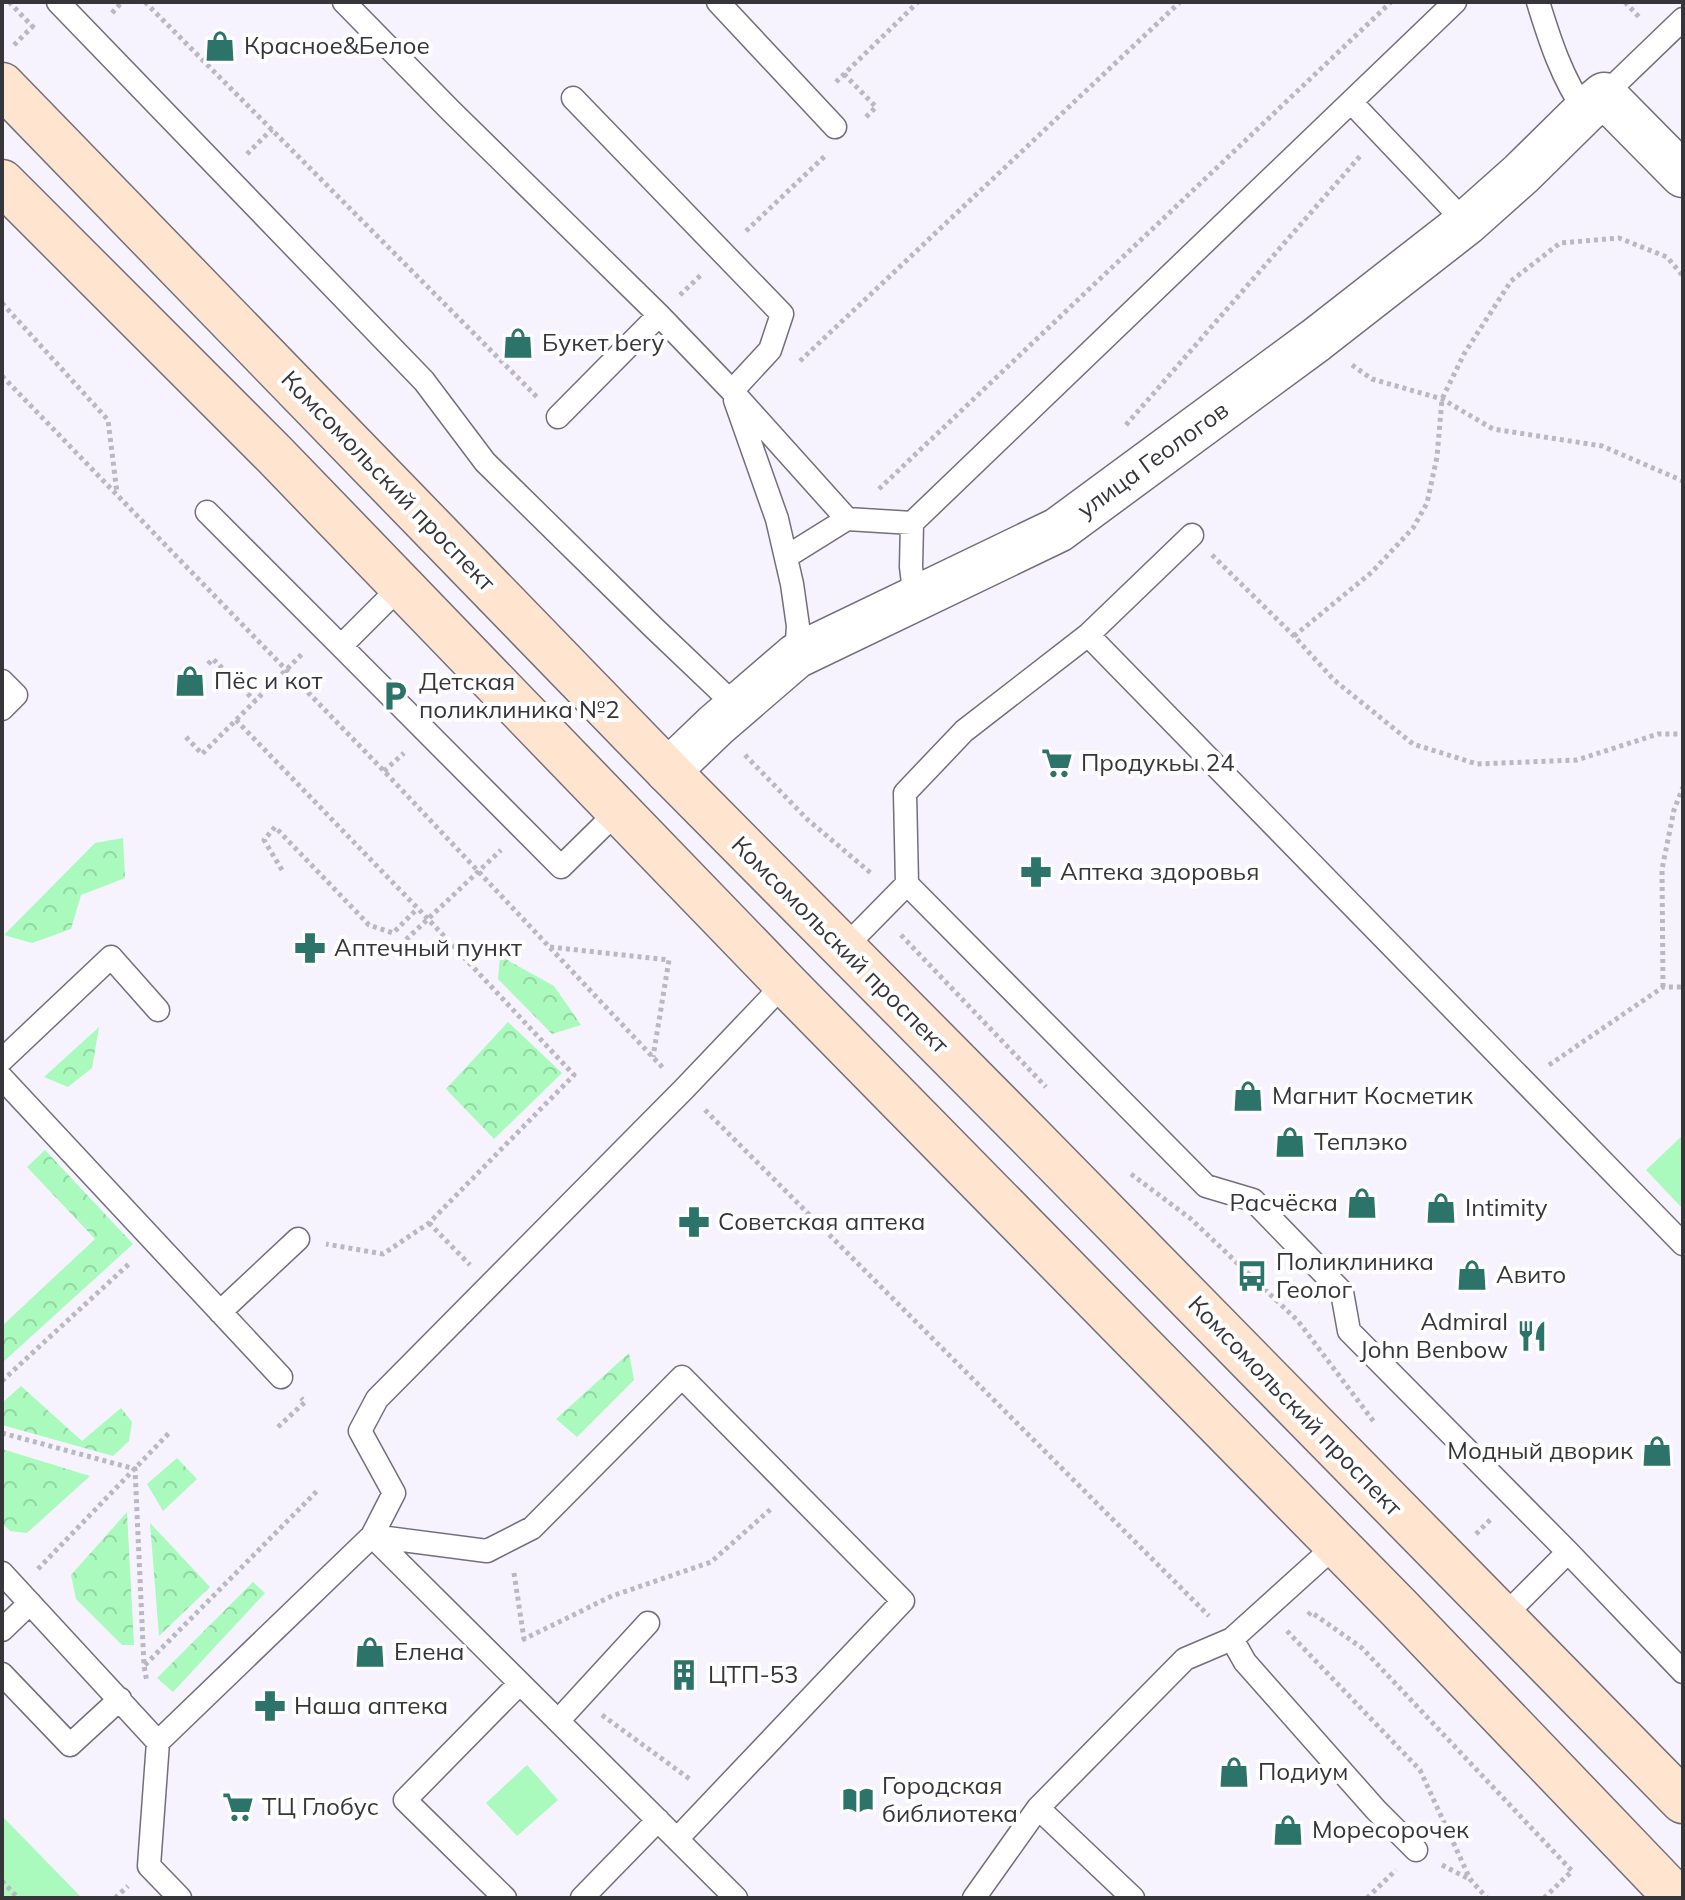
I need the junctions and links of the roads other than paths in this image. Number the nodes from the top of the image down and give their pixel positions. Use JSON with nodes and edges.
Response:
{"nodes":[{"id":1,"x":58,"y":2,"type":"edge"},
{"id":2,"x":344,"y":2,"type":"edge"},
{"id":3,"x":718,"y":2,"type":"edge"},
{"id":4,"x":1455,"y":2,"type":"edge"},
{"id":5,"x":1538,"y":2,"type":"edge"},
{"id":6,"x":1683,"y":19,"type":"edge"},
{"id":7,"x":7,"y":66,"type":"edge"},
{"id":8,"x":573,"y":98,"type":"dead end"},
{"id":9,"x":1351,"y":102,"type":"junction"},
{"id":10,"x":1595,"y":103,"type":"junction"},
{"id":11,"x":840,"y":135,"type":"road end"},
{"id":12,"x":1683,"y":175,"type":"edge"},
{"id":13,"x":2,"y":182,"type":"edge"},
{"id":14,"x":1466,"y":223,"type":"junction"},
{"id":15,"x":659,"y":315,"type":"junction"},
{"id":16,"x":732,"y":391,"type":"junction"},
{"id":17,"x":558,"y":417,"type":"dead end"},
{"id":18,"x":207,"y":512,"type":"dead end"},
{"id":19,"x":847,"y":519,"type":"junction"},
{"id":20,"x":912,"y":523,"type":"junction"},
{"id":21,"x":1192,"y":535,"type":"road end"},
{"id":22,"x":786,"y":557,"type":"junction"},
{"id":23,"x":401,"y":586,"type":"junction"},
{"id":24,"x":915,"y":599,"type":"junction"},
{"id":25,"x":1088,"y":635,"type":"junction"},
{"id":26,"x":334,"y":638,"type":"junction"},
{"id":27,"x":796,"y":656,"type":"junction"},
{"id":28,"x":2,"y":681,"type":"edge"},
{"id":29,"x":2,"y":709,"type":"edge"},
{"id":30,"x":726,"y":716,"type":"junction"},
{"id":31,"x":668,"y":771,"type":"junction"},
{"id":32,"x":618,"y":811,"type":"junction"},
{"id":33,"x":907,"y":884,"type":"junction"},
{"id":34,"x":844,"y":948,"type":"junction"},
{"id":35,"x":785,"y":983,"type":"junction"},
{"id":36,"x":158,"y":1010,"type":"dead end"},
{"id":37,"x":2,"y":1060,"type":"edge"},
{"id":38,"x":2,"y":1078,"type":"edge"},
{"id":39,"x":1028,"y":1134,"type":"junction"},
{"id":40,"x":980,"y":1182,"type":"junction"},
{"id":41,"x":298,"y":1239,"type":"road end"},
{"id":42,"x":1683,"y":1244,"type":"edge"},
{"id":43,"x":220,"y":1312,"type":"junction"},
{"id":44,"x":281,"y":1377,"type":"dead end"},
{"id":45,"x":372,"y":1536,"type":"junction"},
{"id":46,"x":1336,"y":1545,"type":"junction"},
{"id":47,"x":1568,"y":1552,"type":"junction"},
{"id":48,"x":2,"y":1573,"type":"edge"},
{"id":49,"x":24,"y":1596,"type":"junction"},
{"id":50,"x":1503,"y":1617,"type":"junction"},
{"id":51,"x":648,"y":1623,"type":"dead end"},
{"id":52,"x":2,"y":1630,"type":"edge"},
{"id":53,"x":1232,"y":1639,"type":"junction"},
{"id":54,"x":1683,"y":1672,"type":"edge"},
{"id":55,"x":2,"y":1674,"type":"edge"},
{"id":56,"x":520,"y":1683,"type":"junction"},
{"id":57,"x":120,"y":1699,"type":"junction"},
{"id":58,"x":558,"y":1721,"type":"junction"},
{"id":59,"x":158,"y":1742,"type":"junction"},
{"id":60,"x":1683,"y":1801,"type":"edge"},
{"id":61,"x":1038,"y":1808,"type":"junction"},
{"id":62,"x":658,"y":1820,"type":"junction"},
{"id":63,"x":677,"y":1839,"type":"junction"},
{"id":64,"x":1416,"y":1850,"type":"dead end"},
{"id":65,"x":180,"y":1898,"type":"edge"},
{"id":66,"x":505,"y":1898,"type":"edge"},
{"id":67,"x":582,"y":1898,"type":"edge"},
{"id":68,"x":736,"y":1898,"type":"edge"},
{"id":69,"x":974,"y":1898,"type":"edge"},
{"id":70,"x":1133,"y":1898,"type":"edge"},
{"id":71,"x":1677,"y":1898,"type":"edge"}],
"edges":[{"from":1,"to":30,"type":"lane"},
{"from":2,"to":15,"type":"lane"},
{"from":3,"to":11,"type":"lane"},
{"from":4,"to":9,"type":"lane"},
{"from":5,"to":10,"type":"lane"},
{"from":6,"to":10,"type":"lane"},
{"from":7,"to":31,"type":"main road","name":"Комсомольский проспект"},
{"from":8,"to":16,"type":"lane"},
{"from":9,"to":14,"type":"lane"},
{"from":9,"to":20,"type":"lane"},
{"from":10,"to":12,"type":"street"},
{"from":10,"to":14,"type":"street","name":"улица Геологов"},
{"from":13,"to":23,"type":"main road"},
{"from":14,"to":24,"type":"street","name":"улица Геологов"},
{"from":15,"to":16,"type":"lane"},
{"from":15,"to":17,"type":"lane"},
{"from":16,"to":19,"type":"lane"},
{"from":16,"to":22,"type":"lane"},
{"from":18,"to":26,"type":"lane"},
{"from":19,"to":20,"type":"lane"},
{"from":19,"to":22,"type":"lane"},
{"from":20,"to":24,"type":"lane"},
{"from":21,"to":25,"type":"lane"},
{"from":22,"to":27,"type":"lane"},
{"from":23,"to":26,"type":"lane"},
{"from":23,"to":32,"type":"main road"},
{"from":24,"to":27,"type":"street","name":"улица Геологов"},
{"from":25,"to":33,"type":"lane"},
{"from":25,"to":42,"type":"lane"},
{"from":26,"to":32,"type":"lane"},
{"from":27,"to":30,"type":"street","name":"улица Геологов"},
{"from":28,"to":29,"type":"lane"},
{"from":30,"to":31,"type":"street","name":"улица Геологов"},
{"from":31,"to":34,"type":"main road","name":"Комсомольский проспект"},
{"from":32,"to":35,"type":"main road"},
{"from":33,"to":34,"type":"lane"},
{"from":33,"to":47,"type":"lane"},
{"from":34,"to":39,"type":"main road","name":"Комсомольский проспект"},
{"from":35,"to":40,"type":"main road"},
{"from":35,"to":45,"type":"lane"},
{"from":36,"to":37,"type":"lane"},
{"from":38,"to":43,"type":"lane"},
{"from":39,"to":40,"type":"main road"},
{"from":39,"to":50,"type":"main road","name":"Комсомольский проспект"},
{"from":40,"to":46,"type":"main road"},
{"from":41,"to":43,"type":"lane"},
{"from":43,"to":44,"type":"lane"},
{"from":45,"to":56,"type":"lane"},
{"from":45,"to":59,"type":"lane"},
{"from":45,"to":63,"type":"lane"},
{"from":46,"to":53,"type":"lane"},
{"from":46,"to":71,"type":"main road"},
{"from":47,"to":50,"type":"lane"},
{"from":47,"to":54,"type":"lane"},
{"from":48,"to":49,"type":"lane"},
{"from":49,"to":52,"type":"lane"},
{"from":49,"to":57,"type":"lane"},
{"from":50,"to":60,"type":"main road","name":"Комсомольский проспект"},
{"from":51,"to":58,"type":"lane"},
{"from":53,"to":61,"type":"lane"},
{"from":53,"to":64,"type":"lane"},
{"from":55,"to":57,"type":"lane"},
{"from":56,"to":58,"type":"lane"},
{"from":56,"to":66,"type":"lane"},
{"from":57,"to":59,"type":"lane"},
{"from":58,"to":62,"type":"lane"},
{"from":59,"to":65,"type":"lane"},
{"from":61,"to":69,"type":"lane"},
{"from":61,"to":70,"type":"lane"},
{"from":62,"to":63,"type":"lane"},
{"from":62,"to":67,"type":"lane"},
{"from":63,"to":68,"type":"lane"}]}
